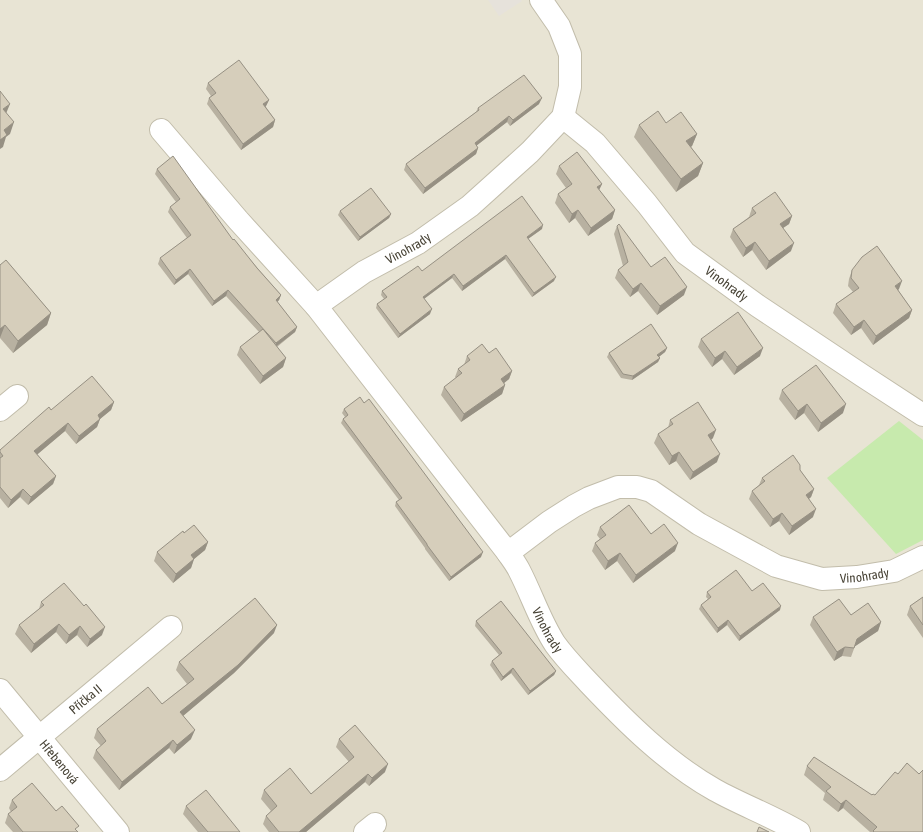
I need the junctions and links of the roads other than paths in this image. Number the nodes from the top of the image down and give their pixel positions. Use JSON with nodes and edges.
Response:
{"nodes":[{"id":1,"x":541,"y":0,"type":"edge"},
{"id":2,"x":563,"y":117,"type":"junction"},
{"id":3,"x":161,"y":130,"type":"dead end"},
{"id":4,"x":316,"y":306,"type":"junction"},
{"id":5,"x":17,"y":396,"type":"dead end"},
{"id":6,"x":0,"y":410,"type":"edge"},
{"id":7,"x":923,"y":414,"type":"edge"},
{"id":8,"x":508,"y":553,"type":"junction"},
{"id":9,"x":923,"y":557,"type":"edge"},
{"id":10,"x":171,"y":627,"type":"dead end"},
{"id":11,"x":0,"y":690,"type":"edge"},
{"id":12,"x":39,"y":737,"type":"junction"},
{"id":13,"x":0,"y":770,"type":"edge"},
{"id":14,"x":118,"y":832,"type":"edge"},
{"id":15,"x":799,"y":832,"type":"edge"}],
"edges":[{"from":1,"to":2,"type":"street"},
{"from":2,"to":4,"type":"street","name":"Vinohrady"},
{"from":2,"to":7,"type":"street","name":"Vinohrady"},
{"from":3,"to":4,"type":"street","name":"Vinohrady"},
{"from":4,"to":8,"type":"street","name":"Vinohrady"},
{"from":5,"to":6,"type":"street"},
{"from":8,"to":9,"type":"street","name":"Vinohrady"},
{"from":8,"to":15,"type":"street","name":"Vinohrady"},
{"from":10,"to":12,"type":"street","name":"Příčka II"},
{"from":11,"to":12,"type":"street","name":"Hřebenová"},
{"from":12,"to":13,"type":"street","name":"Příčka II"},
{"from":12,"to":14,"type":"street","name":"Hřebenová"}]}
